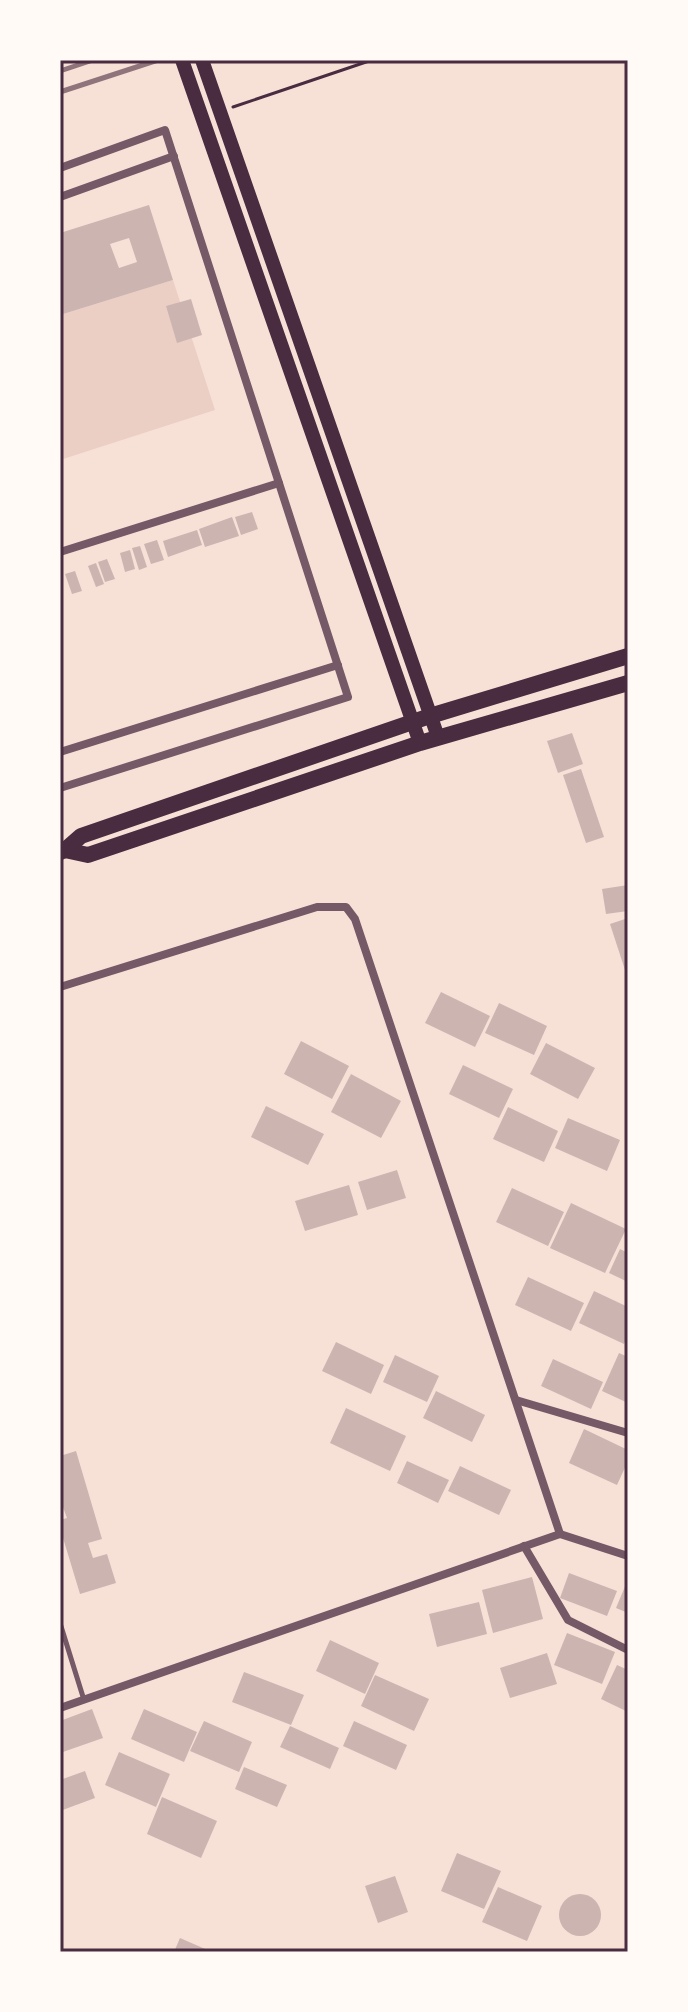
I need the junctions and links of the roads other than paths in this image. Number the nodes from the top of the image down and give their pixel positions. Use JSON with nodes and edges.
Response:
{"nodes":[{"id":1,"x":182,"y":60,"type":"edge"},
{"id":2,"x":202,"y":60,"type":"edge"},
{"id":3,"x":174,"y":156,"type":"junction"},
{"id":4,"x":60,"y":168,"type":"edge"},
{"id":5,"x":60,"y":197,"type":"edge"},
{"id":6,"x":279,"y":483,"type":"junction"},
{"id":7,"x":60,"y":552,"type":"edge"},
{"id":8,"x":628,"y":656,"type":"edge"},
{"id":9,"x":338,"y":665,"type":"junction"},
{"id":10,"x":628,"y":683,"type":"edge"},
{"id":11,"x":430,"y":716,"type":"junction"},
{"id":12,"x":412,"y":722,"type":"junction"},
{"id":13,"x":438,"y":737,"type":"junction"},
{"id":14,"x":420,"y":743,"type":"junction"},
{"id":15,"x":60,"y":752,"type":"edge"},
{"id":16,"x":60,"y":788,"type":"edge"},
{"id":17,"x":63,"y":851,"type":"edge"},
{"id":18,"x":60,"y":987,"type":"edge"},
{"id":19,"x":516,"y":1400,"type":"junction"},
{"id":20,"x":628,"y":1433,"type":"edge"},
{"id":21,"x":560,"y":1534,"type":"junction"},
{"id":22,"x":524,"y":1546,"type":"junction"},
{"id":23,"x":628,"y":1556,"type":"edge"},
{"id":24,"x":60,"y":1623,"type":"edge"},
{"id":25,"x":628,"y":1650,"type":"edge"},
{"id":26,"x":84,"y":1700,"type":"junction"},
{"id":27,"x":60,"y":1708,"type":"edge"}],
"edges":[{"from":1,"to":12,"type":"main road"},
{"from":2,"to":11,"type":"main road"},
{"from":3,"to":4,"type":"street"},
{"from":3,"to":5,"type":"street"},
{"from":3,"to":6,"type":"street"},
{"from":6,"to":7,"type":"street"},
{"from":6,"to":9,"type":"street"},
{"from":8,"to":11,"type":"main road"},
{"from":9,"to":15,"type":"street"},
{"from":9,"to":16,"type":"street"},
{"from":10,"to":13,"type":"main road"},
{"from":11,"to":12,"type":"main road"},
{"from":11,"to":13,"type":"main road"},
{"from":12,"to":14,"type":"main road"},
{"from":12,"to":17,"type":"main road"},
{"from":13,"to":14,"type":"main road"},
{"from":14,"to":17,"type":"main road"},
{"from":18,"to":19,"type":"street"},
{"from":19,"to":20,"type":"street"},
{"from":19,"to":21,"type":"street"},
{"from":21,"to":22,"type":"street"},
{"from":21,"to":23,"type":"street"},
{"from":22,"to":25,"type":"street"},
{"from":22,"to":26,"type":"street"},
{"from":24,"to":26,"type":"lane"},
{"from":26,"to":27,"type":"street"}]}
